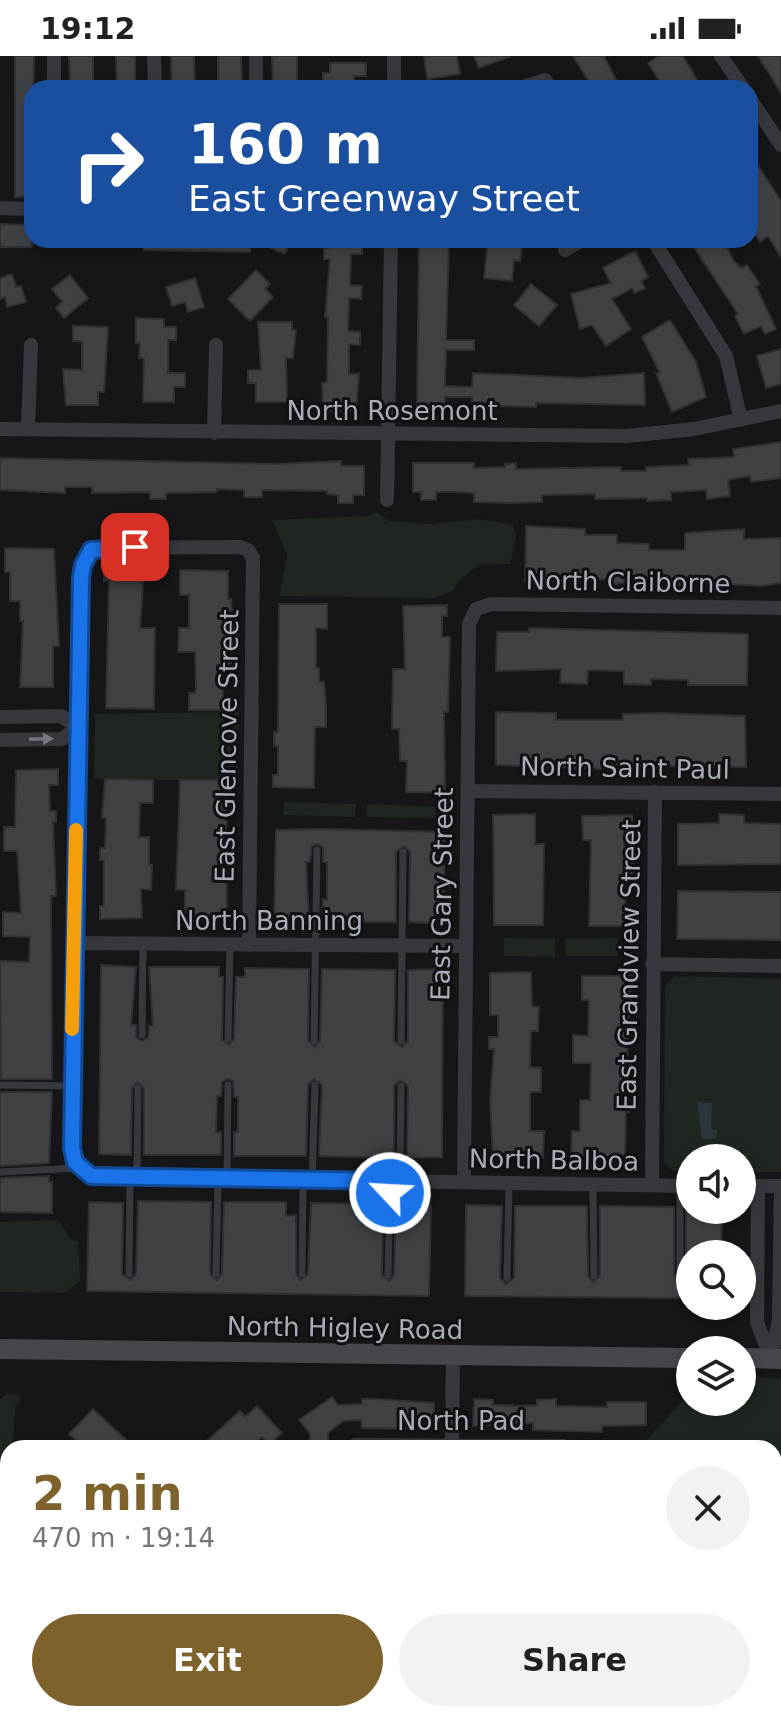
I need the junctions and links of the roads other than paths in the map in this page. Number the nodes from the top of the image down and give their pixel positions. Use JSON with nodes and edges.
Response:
{"nodes":[{"id":1,"x":54,"y":56,"type":"edge"},
{"id":2,"x":154,"y":56,"type":"edge"},
{"id":3,"x":256,"y":56,"type":"edge"},
{"id":4,"x":394,"y":56,"type":"edge"},
{"id":5,"x":721,"y":56,"type":"edge"},
{"id":6,"x":54,"y":80,"type":"edge"},
{"id":7,"x":155,"y":80,"type":"edge"},
{"id":8,"x":256,"y":80,"type":"edge"},
{"id":9,"x":394,"y":80,"type":"edge"},
{"id":10,"x":738,"y":80,"type":"edge"},
{"id":11,"x":758,"y":111,"type":"edge"},
{"id":12,"x":781,"y":145,"type":"edge"},
{"id":13,"x":0,"y":208,"type":"edge"},
{"id":14,"x":24,"y":209,"type":"edge"},
{"id":15,"x":391,"y":248,"type":"edge"},
{"id":16,"x":568,"y":248,"type":"edge"},
{"id":17,"x":658,"y":248,"type":"edge"},
{"id":18,"x":565,"y":250,"type":"dead end"},
{"id":19,"x":31,"y":345,"type":"dead end"},
{"id":20,"x":216,"y":345,"type":"dead end"},
{"id":21,"x":781,"y":411,"type":"edge"},
{"id":22,"x":741,"y":420,"type":"junction"},
{"id":23,"x":0,"y":429,"type":"edge"},
{"id":24,"x":28,"y":429,"type":"junction"},
{"id":25,"x":214,"y":433,"type":"junction"},
{"id":26,"x":387,"y":435,"type":"junction"},
{"id":27,"x":387,"y":500,"type":"dead end"},
{"id":28,"x":781,"y":608,"type":"edge"},
{"id":29,"x":476,"y":609,"type":"joint"},
{"id":30,"x":0,"y":717,"type":"edge"},
{"id":31,"x":78,"y":727,"type":"junction"},
{"id":32,"x":0,"y":740,"type":"edge"},
{"id":33,"x":468,"y":791,"type":"junction"},
{"id":34,"x":655,"y":792,"type":"junction"},
{"id":35,"x":781,"y":794,"type":"edge"},
{"id":36,"x":317,"y":850,"type":"dead end"},
{"id":37,"x":403,"y":852,"type":"dead end"},
{"id":38,"x":73,"y":943,"type":"junction"},
{"id":39,"x":143,"y":944,"type":"junction"},
{"id":40,"x":230,"y":945,"type":"junction"},
{"id":41,"x":249,"y":945,"type":"junction"},
{"id":42,"x":315,"y":945,"type":"junction"},
{"id":43,"x":401,"y":946,"type":"junction"},
{"id":44,"x":465,"y":946,"type":"junction"},
{"id":45,"x":652,"y":964,"type":"junction"},
{"id":46,"x":781,"y":966,"type":"edge"},
{"id":47,"x":142,"y":1035,"type":"dead end"},
{"id":48,"x":228,"y":1039,"type":"dead end"},
{"id":49,"x":314,"y":1041,"type":"dead end"},
{"id":50,"x":401,"y":1041,"type":"dead end"},
{"id":51,"x":0,"y":1085,"type":"edge"},
{"id":52,"x":228,"y":1085,"type":"dead end"},
{"id":53,"x":315,"y":1085,"type":"dead end"},
{"id":54,"x":72,"y":1086,"type":"junction"},
{"id":55,"x":401,"y":1086,"type":"dead end"},
{"id":56,"x":138,"y":1088,"type":"dead end"},
{"id":57,"x":80,"y":1170,"type":"junction"},
{"id":58,"x":0,"y":1172,"type":"edge"},
{"id":59,"x":134,"y":1177,"type":"junction"},
{"id":60,"x":222,"y":1178,"type":"junction"},
{"id":61,"x":308,"y":1180,"type":"junction"},
{"id":62,"x":395,"y":1181,"type":"junction"},
{"id":63,"x":464,"y":1182,"type":"junction"},
{"id":64,"x":509,"y":1183,"type":"junction"},
{"id":65,"x":593,"y":1184,"type":"junction"},
{"id":66,"x":652,"y":1185,"type":"junction"},
{"id":67,"x":676,"y":1186,"type":"edge"},
{"id":68,"x":758,"y":1186,"type":"joint"},
{"id":69,"x":781,"y":1186,"type":"edge"},
{"id":70,"x":129,"y":1274,"type":"dead end"},
{"id":71,"x":216,"y":1274,"type":"dead end"},
{"id":72,"x":302,"y":1274,"type":"dead end"},
{"id":73,"x":388,"y":1275,"type":"dead end"},
{"id":74,"x":594,"y":1276,"type":"dead end"},
{"id":75,"x":507,"y":1278,"type":"dead end"},
{"id":76,"x":0,"y":1349,"type":"edge"},
{"id":77,"x":453,"y":1355,"type":"junction"},
{"id":78,"x":676,"y":1358,"type":"edge"},
{"id":79,"x":756,"y":1358,"type":"edge"},
{"id":80,"x":776,"y":1359,"type":"edge"},
{"id":81,"x":452,"y":1440,"type":"edge"}],
"edges":[{"from":1,"to":6,"type":"street"},
{"from":2,"to":7,"type":"street"},
{"from":3,"to":8,"type":"street"},
{"from":4,"to":9,"type":"street"},
{"from":5,"to":10,"type":"street"},
{"from":11,"to":12,"type":"street"},
{"from":13,"to":14,"type":"street"},
{"from":15,"to":26,"type":"street"},
{"from":16,"to":18,"type":"street"},
{"from":17,"to":22,"type":"street"},
{"from":19,"to":24,"type":"street"},
{"from":20,"to":25,"type":"street"},
{"from":21,"to":22,"type":"street","name":"North Rosemont"},
{"from":22,"to":26,"type":"street","name":"North Rosemont"},
{"from":23,"to":24,"type":"street","name":"North Rosemont"},
{"from":24,"to":25,"type":"street","name":"North Rosemont"},
{"from":25,"to":26,"type":"street","name":"North Rosemont"},
{"from":26,"to":27,"type":"street"},
{"from":28,"to":29,"type":"street","name":"North Claiborne"},
{"from":29,"to":33,"type":"street","name":"East Gary Street"},
{"from":30,"to":31,"type":"street"},
{"from":32,"to":31,"type":"street","one_way":true},
{"from":31,"to":38,"type":"street"},
{"from":31,"to":41,"type":"street","name":"East Glencove Street"},
{"from":33,"to":34,"type":"street","name":"North Saint Paul"},
{"from":33,"to":44,"type":"street","name":"East Gary Street"},
{"from":34,"to":35,"type":"street","name":"North Saint Paul"},
{"from":34,"to":45,"type":"street","name":"East Grandview Street"},
{"from":36,"to":42,"type":"lane"},
{"from":37,"to":43,"type":"lane"},
{"from":38,"to":39,"type":"street","name":"North Banning"},
{"from":38,"to":54,"type":"street"},
{"from":39,"to":40,"type":"street","name":"North Banning"},
{"from":39,"to":47,"type":"lane"},
{"from":40,"to":41,"type":"street","name":"North Banning"},
{"from":40,"to":48,"type":"lane"},
{"from":41,"to":42,"type":"street","name":"North Banning"},
{"from":42,"to":43,"type":"street","name":"North Banning"},
{"from":42,"to":49,"type":"lane"},
{"from":43,"to":44,"type":"street","name":"North Banning"},
{"from":43,"to":50,"type":"lane"},
{"from":44,"to":63,"type":"street","name":"East Gary Street"},
{"from":45,"to":46,"type":"street"},
{"from":45,"to":66,"type":"street","name":"East Grandview Street"},
{"from":51,"to":54,"type":"lane"},
{"from":52,"to":60,"type":"lane"},
{"from":53,"to":61,"type":"lane"},
{"from":54,"to":57,"type":"street"},
{"from":55,"to":62,"type":"lane"},
{"from":56,"to":59,"type":"lane"},
{"from":57,"to":58,"type":"lane"},
{"from":57,"to":59,"type":"street","name":"North Balboa"},
{"from":59,"to":60,"type":"street","name":"North Balboa"},
{"from":59,"to":70,"type":"lane"},
{"from":60,"to":61,"type":"street","name":"North Balboa"},
{"from":60,"to":71,"type":"lane"},
{"from":61,"to":62,"type":"street","name":"North Balboa"},
{"from":61,"to":72,"type":"lane"},
{"from":62,"to":63,"type":"street","name":"North Balboa"},
{"from":62,"to":73,"type":"lane"},
{"from":63,"to":64,"type":"street","name":"North Balboa"},
{"from":64,"to":65,"type":"street","name":"North Balboa"},
{"from":64,"to":75,"type":"lane"},
{"from":65,"to":66,"type":"street","name":"North Balboa"},
{"from":65,"to":74,"type":"lane"},
{"from":66,"to":67,"type":"street","name":"North Balboa"},
{"from":68,"to":69,"type":"street"},
{"from":68,"to":80,"type":"street"},
{"from":69,"to":80,"type":"street"},
{"from":76,"to":77,"type":"main road","name":"North Higley Road"},
{"from":77,"to":78,"type":"main road","name":"North Higley Road"},
{"from":77,"to":81,"type":"street"},
{"from":79,"to":80,"type":"main road"}]}
